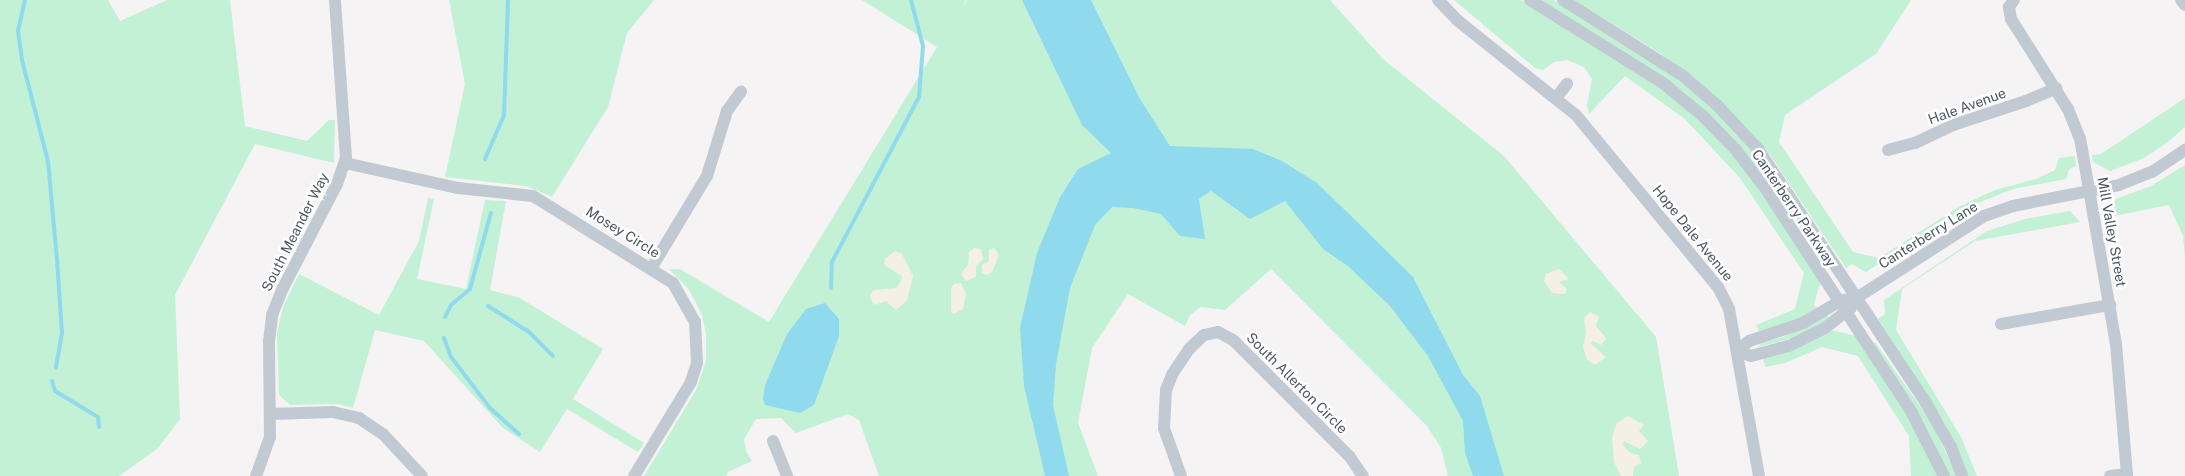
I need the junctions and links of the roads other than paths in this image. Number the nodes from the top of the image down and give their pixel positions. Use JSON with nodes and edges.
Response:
{"nodes":[{"id":1,"x":335,"y":0,"type":"edge"},
{"id":2,"x":1438,"y":0,"type":"edge"},
{"id":3,"x":1530,"y":0,"type":"edge"},
{"id":4,"x":1563,"y":0,"type":"edge"},
{"id":5,"x":2014,"y":0,"type":"edge"},
{"id":6,"x":2181,"y":0,"type":"edge"},
{"id":7,"x":2185,"y":5,"type":"edge"},
{"id":8,"x":1567,"y":84,"type":"dead end"},
{"id":9,"x":2056,"y":88,"type":"junction"},
{"id":10,"x":741,"y":92,"type":"dead end"},
{"id":11,"x":1556,"y":98,"type":"junction"},
{"id":12,"x":1888,"y":150,"type":"dead end"},
{"id":13,"x":2185,"y":150,"type":"edge"},
{"id":14,"x":345,"y":163,"type":"junction"},
{"id":15,"x":2090,"y":192,"type":"junction"},
{"id":16,"x":652,"y":267,"type":"junction"},
{"id":17,"x":1858,"y":297,"type":"junction"},
{"id":18,"x":1840,"y":301,"type":"junction"},
{"id":19,"x":2110,"y":305,"type":"junction"},
{"id":20,"x":1848,"y":313,"type":"junction"},
{"id":21,"x":2001,"y":324,"type":"dead end"},
{"id":22,"x":1737,"y":350,"type":"junction"},
{"id":23,"x":270,"y":414,"type":"junction"},
{"id":24,"x":772,"y":441,"type":"dead end"},
{"id":25,"x":2127,"y":475,"type":"edge"},
{"id":26,"x":256,"y":476,"type":"edge"},
{"id":27,"x":422,"y":476,"type":"edge"},
{"id":28,"x":634,"y":476,"type":"edge"},
{"id":29,"x":787,"y":476,"type":"edge"},
{"id":30,"x":1181,"y":476,"type":"edge"},
{"id":31,"x":1363,"y":476,"type":"edge"},
{"id":32,"x":1760,"y":476,"type":"edge"},
{"id":33,"x":1944,"y":476,"type":"edge"},
{"id":34,"x":1962,"y":476,"type":"edge"},
{"id":35,"x":2110,"y":476,"type":"edge"}],
"edges":[{"from":1,"to":14,"type":"street","name":"South Meander Way"},
{"from":2,"to":11,"type":"street","name":"Hope Dale Avenue"},
{"from":3,"to":18,"type":"street","name":"Canterberry Parkway"},
{"from":4,"to":17,"type":"street","name":"Canterberry Parkway"},
{"from":5,"to":9,"type":"street","name":"Mill Valley Street"},
{"from":6,"to":7,"type":"street"},
{"from":8,"to":11,"type":"street"},
{"from":9,"to":12,"type":"street","name":"Hale Avenue"},
{"from":9,"to":15,"type":"street","name":"Mill Valley Street"},
{"from":10,"to":16,"type":"street"},
{"from":11,"to":22,"type":"street","name":"Hope Dale Avenue"},
{"from":13,"to":15,"type":"street","name":"Canterberry Lane"},
{"from":14,"to":16,"type":"street","name":"Mosey Circle"},
{"from":14,"to":23,"type":"street","name":"South Meander Way"},
{"from":15,"to":17,"type":"street","name":"Canterberry Lane"},
{"from":15,"to":19,"type":"street","name":"Mill Valley Street"},
{"from":16,"to":28,"type":"street","name":"Mosey Circle"},
{"from":17,"to":18,"type":"street","name":"Canterberry Lane"},
{"from":17,"to":20,"type":"street","name":"Canterberry Lane"},
{"from":17,"to":34,"type":"street","name":"Canterberry Parkway"},
{"from":18,"to":20,"type":"street","name":"Canterberry Parkway"},
{"from":18,"to":22,"type":"street","name":"Canterberry Lane"},
{"from":19,"to":21,"type":"street"},
{"from":19,"to":25,"type":"street","name":"Mill Valley Street"},
{"from":20,"to":22,"type":"street"},
{"from":20,"to":33,"type":"street","name":"Canterberry Parkway"},
{"from":22,"to":32,"type":"street","name":"Hope Dale Avenue"},
{"from":23,"to":26,"type":"street","name":"South Meander Way"},
{"from":23,"to":27,"type":"street"},
{"from":24,"to":29,"type":"street"},
{"from":25,"to":35,"type":"street"},
{"from":30,"to":31,"type":"street","name":"South Allerton Circle"}]}
